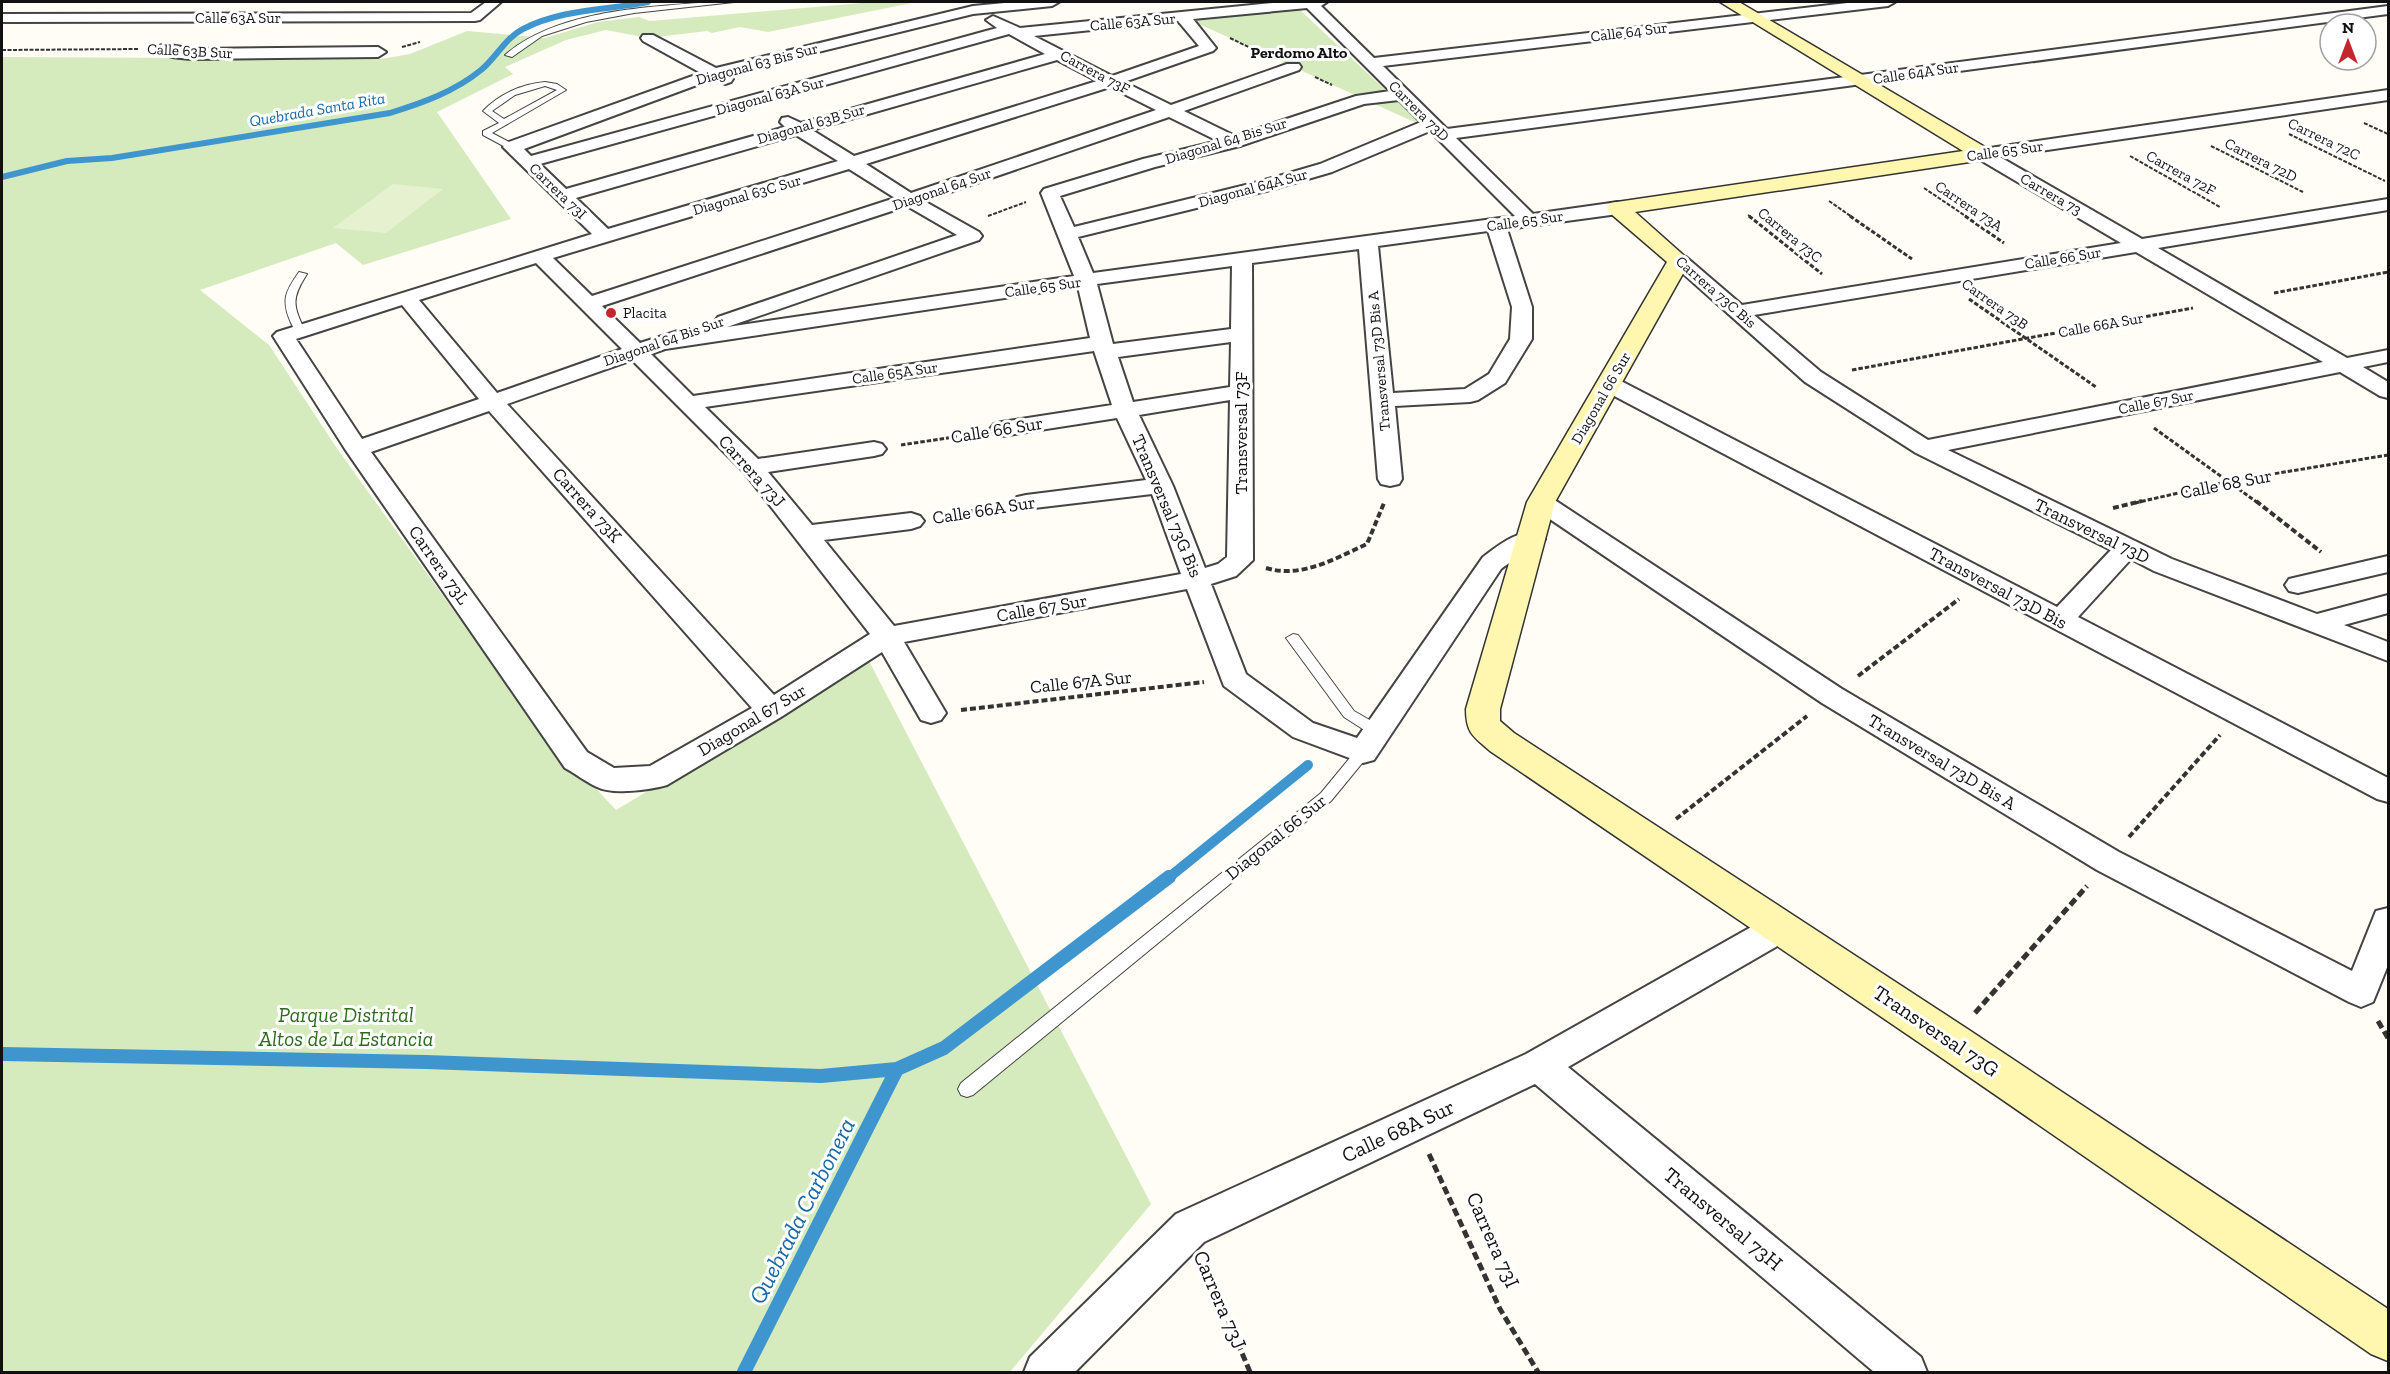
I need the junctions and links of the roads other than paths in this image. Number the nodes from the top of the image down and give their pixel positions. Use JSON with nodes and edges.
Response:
{"nodes":[{"id":1,"x":233,"y":2,"type":"edge"},
{"id":2,"x":495,"y":2,"type":"edge"},
{"id":3,"x":731,"y":2,"type":"edge"},
{"id":4,"x":956,"y":2,"type":"edge"},
{"id":5,"x":1052,"y":2,"type":"edge"},
{"id":6,"x":1313,"y":2,"type":"edge"},
{"id":7,"x":1728,"y":2,"type":"edge"},
{"id":8,"x":1887,"y":2,"type":"edge"},
{"id":9,"x":2326,"y":2,"type":"edge"},
{"id":10,"x":973,"y":10,"type":"junction"},
{"id":11,"x":2388,"y":10,"type":"edge"},
{"id":12,"x":2353,"y":12,"type":"edge"},
{"id":13,"x":2373,"y":12,"type":"edge"},
{"id":14,"x":1183,"y":17,"type":"junction"},
{"id":15,"x":1754,"y":17,"type":"junction"},
{"id":16,"x":2,"y":18,"type":"edge"},
{"id":17,"x":207,"y":18,"type":"junction"},
{"id":18,"x":2318,"y":19,"type":"edge"},
{"id":19,"x":1015,"y":31,"type":"junction"},
{"id":20,"x":648,"y":38,"type":"dead end"},
{"id":21,"x":378,"y":52,"type":"dead end"},
{"id":22,"x":1061,"y":54,"type":"junction"},
{"id":23,"x":509,"y":55,"type":"dead end"},
{"id":24,"x":1371,"y":63,"type":"junction"},
{"id":25,"x":1293,"y":67,"type":"dead end"},
{"id":26,"x":715,"y":73,"type":"junction"},
{"id":27,"x":1860,"y":81,"type":"junction"},
{"id":28,"x":1113,"y":83,"type":"junction"},
{"id":29,"x":1403,"y":95,"type":"junction"},
{"id":30,"x":2388,"y":95,"type":"edge"},
{"id":31,"x":760,"y":100,"type":"junction"},
{"id":32,"x":1173,"y":111,"type":"junction"},
{"id":33,"x":503,"y":122,"type":"junction"},
{"id":34,"x":796,"y":128,"type":"junction"},
{"id":35,"x":1437,"y":130,"type":"junction"},
{"id":36,"x":1234,"y":142,"type":"junction"},
{"id":37,"x":512,"y":147,"type":"junction"},
{"id":38,"x":1983,"y":154,"type":"junction"},
{"id":39,"x":528,"y":162,"type":"junction"},
{"id":40,"x":854,"y":164,"type":"junction"},
{"id":41,"x":1050,"y":193,"type":"joint"},
{"id":42,"x":562,"y":196,"type":"junction"},
{"id":43,"x":910,"y":200,"type":"junction"},
{"id":44,"x":2388,"y":204,"type":"edge"},
{"id":45,"x":1618,"y":208,"type":"junction"},
{"id":46,"x":1530,"y":221,"type":"junction"},
{"id":47,"x":1496,"y":225,"type":"junction"},
{"id":48,"x":1068,"y":234,"type":"junction"},
{"id":49,"x":605,"y":236,"type":"junction"},
{"id":50,"x":1368,"y":243,"type":"junction"},
{"id":51,"x":2139,"y":245,"type":"junction"},
{"id":52,"x":540,"y":255,"type":"junction"},
{"id":53,"x":1242,"y":259,"type":"junction"},
{"id":54,"x":1679,"y":261,"type":"junction"},
{"id":55,"x":302,"y":274,"type":"dead end"},
{"id":56,"x":1086,"y":280,"type":"junction"},
{"id":57,"x":406,"y":297,"type":"junction"},
{"id":58,"x":588,"y":303,"type":"junction"},
{"id":59,"x":1738,"y":312,"type":"junction"},
{"id":60,"x":292,"y":333,"type":"junction"},
{"id":61,"x":1242,"y":334,"type":"junction"},
{"id":62,"x":660,"y":343,"type":"junction"},
{"id":63,"x":1104,"y":348,"type":"junction"},
{"id":64,"x":636,"y":351,"type":"junction"},
{"id":65,"x":2388,"y":356,"type":"edge"},
{"id":66,"x":2344,"y":365,"type":"junction"},
{"id":67,"x":1813,"y":377,"type":"joint"},
{"id":68,"x":1609,"y":384,"type":"junction"},
{"id":69,"x":2388,"y":391,"type":"edge"},
{"id":70,"x":1241,"y":392,"type":"junction"},
{"id":71,"x":1383,"y":400,"type":"junction"},
{"id":72,"x":493,"y":402,"type":"junction"},
{"id":73,"x":688,"y":403,"type":"junction"},
{"id":74,"x":1125,"y":410,"type":"junction"},
{"id":75,"x":1002,"y":429,"type":"road end"},
{"id":76,"x":1924,"y":448,"type":"junction"},
{"id":77,"x":357,"y":449,"type":"junction"},
{"id":78,"x":874,"y":449,"type":"road end"},
{"id":79,"x":752,"y":467,"type":"junction"},
{"id":80,"x":1390,"y":479,"type":"road end"},
{"id":81,"x":1161,"y":486,"type":"junction"},
{"id":82,"x":1026,"y":502,"type":"road end"},
{"id":83,"x":1541,"y":502,"type":"junction"},
{"id":84,"x":910,"y":521,"type":"road end"},
{"id":85,"x":806,"y":534,"type":"junction"},
{"id":86,"x":1532,"y":539,"type":"junction"},
{"id":87,"x":2127,"y":548,"type":"junction"},
{"id":88,"x":2388,"y":564,"type":"edge"},
{"id":89,"x":1198,"y":579,"type":"junction"},
{"id":90,"x":2298,"y":585,"type":"dead end"},
{"id":91,"x":2388,"y":604,"type":"edge"},
{"id":92,"x":2060,"y":620,"type":"junction"},
{"id":93,"x":2314,"y":624,"type":"junction"},
{"id":94,"x":887,"y":636,"type":"junction"},
{"id":95,"x":1293,"y":638,"type":"dead end"},
{"id":96,"x":2388,"y":652,"type":"edge"},
{"id":97,"x":771,"y":710,"type":"junction"},
{"id":98,"x":930,"y":713,"type":"road end"},
{"id":99,"x":1483,"y":725,"type":"joint"},
{"id":100,"x":1370,"y":742,"type":"junction"},
{"id":101,"x":609,"y":780,"type":"joint"},
{"id":102,"x":2388,"y":791,"type":"edge"},
{"id":103,"x":2388,"y":921,"type":"edge"},
{"id":104,"x":1781,"y":927,"type":"junction"},
{"id":105,"x":1539,"y":1065,"type":"junction"},
{"id":106,"x":967,"y":1089,"type":"dead end"},
{"id":107,"x":2388,"y":1337,"type":"edge"},
{"id":108,"x":1045,"y":1372,"type":"edge"},
{"id":109,"x":1906,"y":1372,"type":"edge"}],
"edges":[{"from":1,"to":17,"type":"street"},
{"from":2,"to":17,"type":"street","name":"Calle 63A Sur"},
{"from":3,"to":23,"type":"lane"},
{"from":4,"to":10,"type":"street","name":"Carrera 73F"},
{"from":5,"to":10,"type":"street","name":"Diagonal 63 Bis Sur"},
{"from":6,"to":14,"type":"street","name":"Calle 63A Sur"},
{"from":6,"to":24,"type":"street","name":"Carrera 73D"},
{"from":7,"to":15,"type":"street","name":"Carrera 73"},
{"from":8,"to":15,"type":"street","name":"Calle 64 Sur"},
{"from":9,"to":12,"type":"street"},
{"from":10,"to":19,"type":"street","name":"Carrera 73F"},
{"from":10,"to":26,"type":"street","name":"Diagonal 63 Bis Sur"},
{"from":11,"to":13,"type":"street","name":"Calle 64A Sur"},
{"from":14,"to":19,"type":"street","name":"Calle 63A Sur"},
{"from":14,"to":28,"type":"street","name":"Diagonal 63C Sur"},
{"from":15,"to":24,"type":"street","name":"Calle 64 Sur"},
{"from":15,"to":27,"type":"street","name":"Carrera 73"},
{"from":16,"to":17,"type":"street","name":"Calle 63A Sur"},
{"from":17,"to":21,"type":"street","name":"Calle 63B Sur"},
{"from":18,"to":27,"type":"street","name":"Calle 64A Sur"},
{"from":19,"to":22,"type":"street","name":"Carrera 73F"},
{"from":19,"to":31,"type":"street","name":"Diagonal 63A Sur"},
{"from":20,"to":26,"type":"street"},
{"from":22,"to":28,"type":"street","name":"Carrera 73F"},
{"from":22,"to":34,"type":"street","name":"Diagonal 63B Sur"},
{"from":24,"to":29,"type":"street","name":"Carrera 73D"},
{"from":25,"to":32,"type":"street","name":"Diagonal 64 Sur"},
{"from":26,"to":31,"type":"street"},
{"from":26,"to":37,"type":"street","name":"Diagonal 63 Bis Sur"},
{"from":27,"to":35,"type":"street","name":"Calle 64A Sur"},
{"from":27,"to":38,"type":"street","name":"Carrera 73"},
{"from":28,"to":32,"type":"street","name":"Carrera 73F"},
{"from":28,"to":40,"type":"street","name":"Diagonal 63C Sur"},
{"from":29,"to":35,"type":"street","name":"Carrera 73D"},
{"from":29,"to":36,"type":"street","name":"Diagonal 64 Bis Sur"},
{"from":30,"to":38,"type":"street","name":"Calle 65 Sur"},
{"from":31,"to":34,"type":"street"},
{"from":31,"to":39,"type":"street","name":"Diagonal 63A Sur"},
{"from":32,"to":36,"type":"street","name":"Carrera 73F"},
{"from":32,"to":43,"type":"street","name":"Diagonal 64 Sur"},
{"from":33,"to":33,"type":"lane"},
{"from":33,"to":37,"type":"lane"},
{"from":34,"to":40,"type":"street"},
{"from":34,"to":42,"type":"street","name":"Diagonal 63B Sur"},
{"from":35,"to":46,"type":"street","name":"Carrera 73D"},
{"from":35,"to":48,"type":"street","name":"Diagonal 64A Sur"},
{"from":36,"to":41,"type":"street","name":"Diagonal 64 Bis Sur"},
{"from":37,"to":39,"type":"street","name":"Carrera 73I"},
{"from":38,"to":45,"type":"street","name":"Calle 65 Sur"},
{"from":38,"to":51,"type":"street","name":"Carrera 73"},
{"from":39,"to":42,"type":"street","name":"Carrera 73I"},
{"from":40,"to":43,"type":"street"},
{"from":40,"to":49,"type":"street","name":"Diagonal 63C Sur"},
{"from":41,"to":48,"type":"street","name":"Transversal 73G Bis"},
{"from":42,"to":49,"type":"street","name":"Carrera 73I"},
{"from":43,"to":58,"type":"street","name":"Diagonal 64 Sur"},
{"from":43,"to":62,"type":"street","name":"Diagonal 64 Bis Sur"},
{"from":44,"to":51,"type":"street","name":"Calle 66 Sur"},
{"from":45,"to":46,"type":"street","name":"Calle 65 Sur"},
{"from":45,"to":54,"type":"street","name":"Carrera 73C Bis"},
{"from":46,"to":47,"type":"street","name":"Calle 65 Sur"},
{"from":47,"to":50,"type":"street","name":"Calle 65 Sur"},
{"from":47,"to":71,"type":"street"},
{"from":48,"to":56,"type":"street","name":"Transversal 73G Bis"},
{"from":49,"to":52,"type":"street","name":"Diagonal 63C Sur"},
{"from":50,"to":53,"type":"street","name":"Calle 65 Sur"},
{"from":50,"to":71,"type":"street","name":"Transversal 73D Bis A"},
{"from":51,"to":59,"type":"street","name":"Calle 66 Sur"},
{"from":51,"to":66,"type":"street","name":"Carrera 73"},
{"from":52,"to":57,"type":"street","name":"Diagonal 63C Sur"},
{"from":52,"to":58,"type":"street","name":"Carrera 73J"},
{"from":53,"to":56,"type":"street","name":"Calle 65 Sur"},
{"from":53,"to":61,"type":"street","name":"Transversal 73F"},
{"from":54,"to":59,"type":"street","name":"Carrera 73C Bis"},
{"from":54,"to":68,"type":"street","name":"Diagonal 66 Sur"},
{"from":55,"to":60,"type":"lane"},
{"from":56,"to":62,"type":"street","name":"Calle 65 Sur"},
{"from":56,"to":63,"type":"street","name":"Transversal 73G Bis"},
{"from":57,"to":60,"type":"street","name":"Diagonal 63C Sur"},
{"from":57,"to":72,"type":"street","name":"Carrera 73K"},
{"from":58,"to":64,"type":"street","name":"Carrera 73J"},
{"from":59,"to":67,"type":"street","name":"Carrera 73C Bis"},
{"from":60,"to":77,"type":"street","name":"Carrera 73L"},
{"from":61,"to":63,"type":"street","name":"Calle 65A Sur"},
{"from":61,"to":70,"type":"street","name":"Transversal 73F"},
{"from":62,"to":64,"type":"street","name":"Diagonal 64 Bis Sur"},
{"from":63,"to":73,"type":"street","name":"Calle 65A Sur"},
{"from":63,"to":74,"type":"street","name":"Transversal 73G Bis"},
{"from":64,"to":72,"type":"street","name":"Diagonal 64 Bis Sur"},
{"from":64,"to":73,"type":"street","name":"Carrera 73J"},
{"from":65,"to":66,"type":"street","name":"Calle 67 Sur"},
{"from":66,"to":69,"type":"street","name":"Carrera 73"},
{"from":66,"to":76,"type":"street","name":"Calle 67 Sur"},
{"from":67,"to":76,"type":"street","name":"Transversal 73D"},
{"from":68,"to":83,"type":"street","name":"Diagonal 66 Sur"},
{"from":68,"to":92,"type":"street","name":"Transversal 73D Bis"},
{"from":70,"to":74,"type":"street","name":"Calle 66 Sur"},
{"from":70,"to":89,"type":"street","name":"Transversal 73F"},
{"from":71,"to":80,"type":"street","name":"Transversal 73D Bis A"},
{"from":72,"to":77,"type":"street","name":"Diagonal 64 Bis Sur"},
{"from":72,"to":97,"type":"street","name":"Carrera 73K"},
{"from":73,"to":79,"type":"street","name":"Carrera 73J"},
{"from":74,"to":75,"type":"street","name":"Calle 66 Sur"},
{"from":74,"to":81,"type":"street","name":"Transversal 73G Bis"},
{"from":76,"to":87,"type":"street","name":"Transversal 73D"},
{"from":77,"to":101,"type":"street","name":"Carrera 73L"},
{"from":78,"to":79,"type":"street"},
{"from":79,"to":85,"type":"street","name":"Carrera 73J"},
{"from":81,"to":82,"type":"street","name":"Calle 66A Sur"},
{"from":81,"to":89,"type":"street","name":"Transversal 73G Bis"},
{"from":83,"to":86,"type":"street","name":"Diagonal 66 Sur"},
{"from":83,"to":103,"type":"street","name":"Transversal 73D Bis A"},
{"from":84,"to":85,"type":"street","name":"Calle 66A Sur"},
{"from":85,"to":94,"type":"street","name":"Carrera 73J"},
{"from":86,"to":99,"type":"street","name":"Diagonal 66 Sur"},
{"from":86,"to":100,"type":"street","name":"Diagonal 66 Sur"},
{"from":87,"to":92,"type":"street"},
{"from":87,"to":93,"type":"street","name":"Transversal 73D"},
{"from":88,"to":90,"type":"street"},
{"from":89,"to":94,"type":"street","name":"Calle 67 Sur"},
{"from":89,"to":100,"type":"street","name":"Transversal 73G Bis"},
{"from":91,"to":93,"type":"street"},
{"from":92,"to":102,"type":"street","name":"Transversal 73D Bis"},
{"from":93,"to":96,"type":"street","name":"Transversal 73D"},
{"from":94,"to":97,"type":"street","name":"Diagonal 67 Sur"},
{"from":94,"to":98,"type":"street","name":"Carrera 73J"},
{"from":95,"to":100,"type":"lane"},
{"from":97,"to":101,"type":"street","name":"Diagonal 67 Sur"},
{"from":99,"to":104,"type":"street","name":"Transversal 73G"},
{"from":100,"to":106,"type":"lane","name":"Diagonal 66 Sur"},
{"from":104,"to":105,"type":"street","name":"Calle 68A Sur"},
{"from":104,"to":107,"type":"street","name":"Transversal 73G"},
{"from":105,"to":108,"type":"street","name":"Calle 68A Sur"},
{"from":105,"to":109,"type":"street","name":"Transversal 73H"}]}
